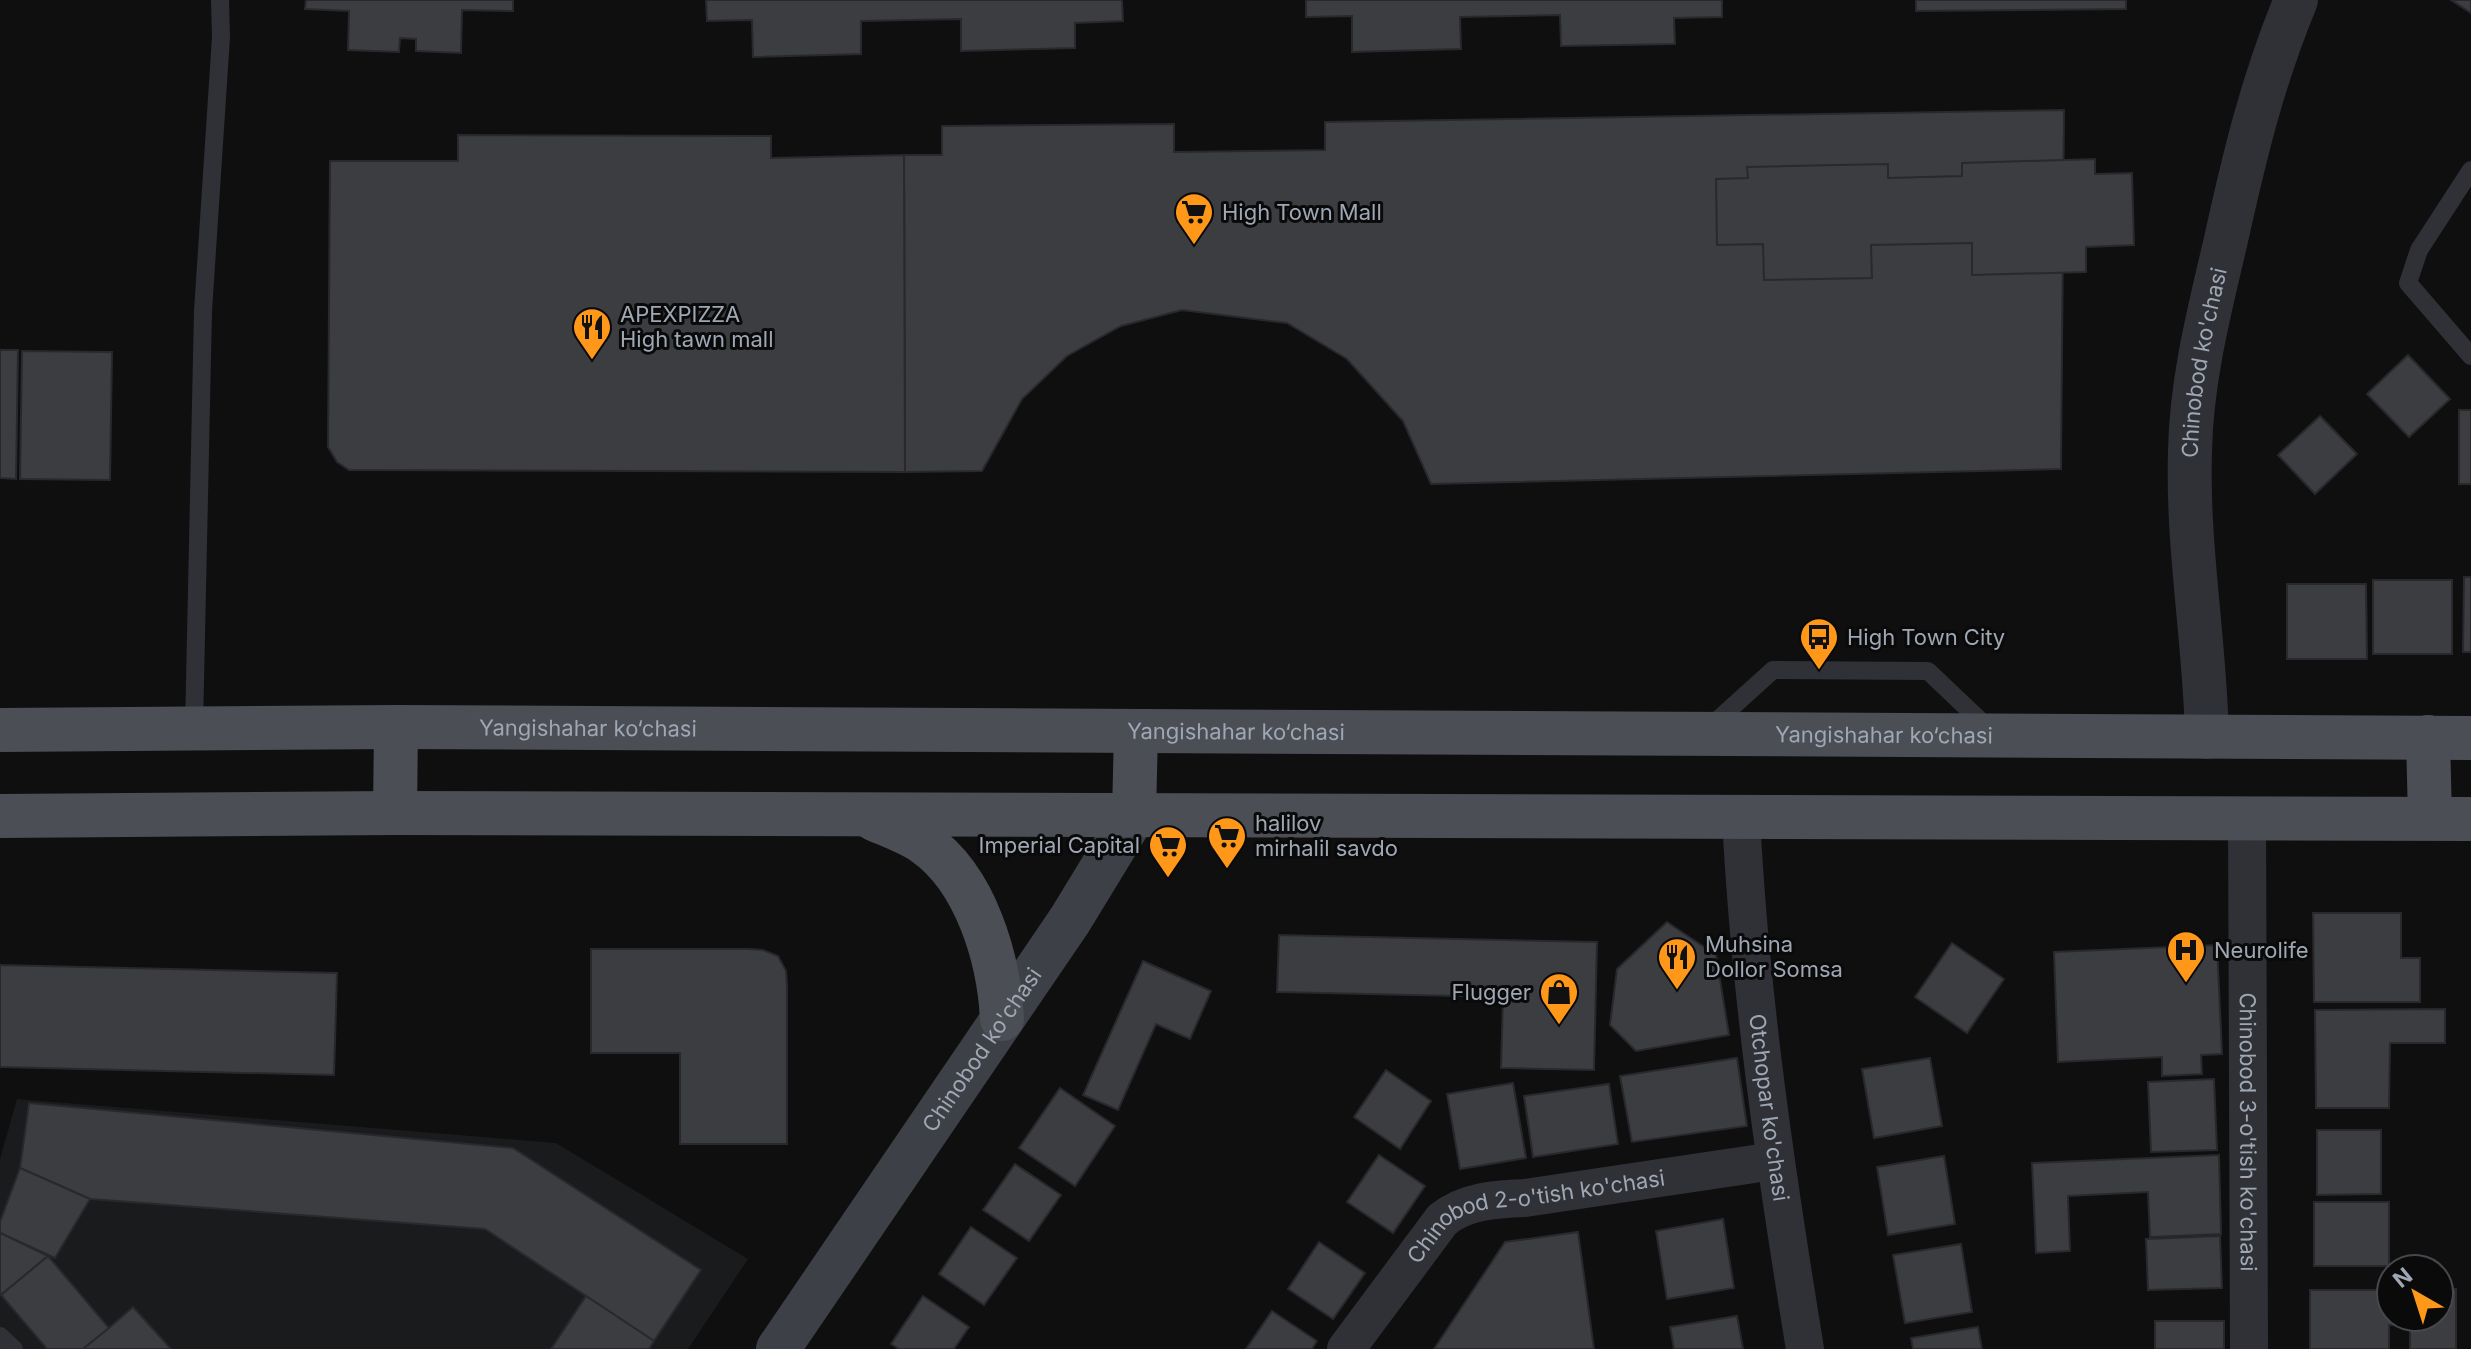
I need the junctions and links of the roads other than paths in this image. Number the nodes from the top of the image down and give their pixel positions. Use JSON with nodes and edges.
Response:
{"nodes":[{"id":1,"x":220,"y":0,"type":"edge"},
{"id":2,"x":2296,"y":0,"type":"edge"},
{"id":3,"x":2471,"y":170,"type":"edge"},
{"id":4,"x":2471,"y":356,"type":"edge"},
{"id":5,"x":396,"y":727,"type":"junction"},
{"id":6,"x":194,"y":728,"type":"junction"},
{"id":7,"x":0,"y":730,"type":"edge"},
{"id":8,"x":1136,"y":731,"type":"junction"},
{"id":9,"x":1702,"y":734,"type":"junction"},
{"id":10,"x":1996,"y":735,"type":"junction"},
{"id":11,"x":2207,"y":737,"type":"junction"},
{"id":12,"x":2428,"y":737,"type":"junction"},
{"id":13,"x":2471,"y":738,"type":"edge"},
{"id":14,"x":395,"y":813,"type":"junction"},
{"id":15,"x":864,"y":814,"type":"junction"},
{"id":16,"x":1134,"y":815,"type":"junction"},
{"id":17,"x":0,"y":816,"type":"edge"},
{"id":18,"x":1741,"y":817,"type":"junction"},
{"id":19,"x":2247,"y":818,"type":"junction"},
{"id":20,"x":2450,"y":818,"type":"edge"},
{"id":21,"x":1002,"y":1019,"type":"junction"},
{"id":22,"x":1774,"y":1161,"type":"junction"},
{"id":23,"x":0,"y":1336,"type":"edge"},
{"id":24,"x":791,"y":1345,"type":"edge"},
{"id":25,"x":14,"y":1349,"type":"edge"},
{"id":26,"x":1346,"y":1349,"type":"edge"},
{"id":27,"x":1805,"y":1349,"type":"edge"},
{"id":28,"x":2249,"y":1349,"type":"edge"}],
"edges":[{"from":1,"to":6,"type":"lane"},
{"from":2,"to":11,"type":"street","name":"Chinobod ko'chasi"},
{"from":3,"to":4,"type":"lane"},
{"from":5,"to":6,"type":"main road","name":"Yangishahar ko‘chasi"},
{"from":5,"to":8,"type":"main road","name":"Yangishahar ko‘chasi"},
{"from":5,"to":14,"type":"main road"},
{"from":6,"to":7,"type":"main road","name":"Yangishahar ko‘chasi"},
{"from":8,"to":9,"type":"main road","name":"Yangishahar ko‘chasi"},
{"from":8,"to":16,"type":"main road","name":"Chinobod ko'chasi"},
{"from":9,"to":10,"type":"main road","name":"Yangishahar ko‘chasi"},
{"from":9,"to":10,"type":"lane"},
{"from":10,"to":11,"type":"main road","name":"Yangishahar ko‘chasi"},
{"from":11,"to":12,"type":"main road","name":"Yangishahar ko‘chasi"},
{"from":12,"to":13,"type":"main road","name":"Yangishahar ko‘chasi"},
{"from":12,"to":20,"type":"main road"},
{"from":14,"to":15,"type":"main road"},
{"from":14,"to":17,"type":"main road"},
{"from":15,"to":16,"type":"main road"},
{"from":15,"to":21,"type":"main road"},
{"from":16,"to":18,"type":"main road"},
{"from":16,"to":21,"type":"main road","name":"Chinobod ko'chasi"},
{"from":18,"to":19,"type":"main road"},
{"from":18,"to":22,"type":"street","name":"Otchopar ko'chasi"},
{"from":19,"to":20,"type":"main road"},
{"from":19,"to":28,"type":"street","name":"Chinobod 3-o'tish ko'chasi"},
{"from":21,"to":24,"type":"main road","name":"Chinobod ko'chasi"},
{"from":22,"to":26,"type":"street","name":"Chinobod 2-o'tish ko'chasi"},
{"from":22,"to":27,"type":"street","name":"Otchopar ko'chasi"},
{"from":23,"to":25,"type":"lane"}]}
